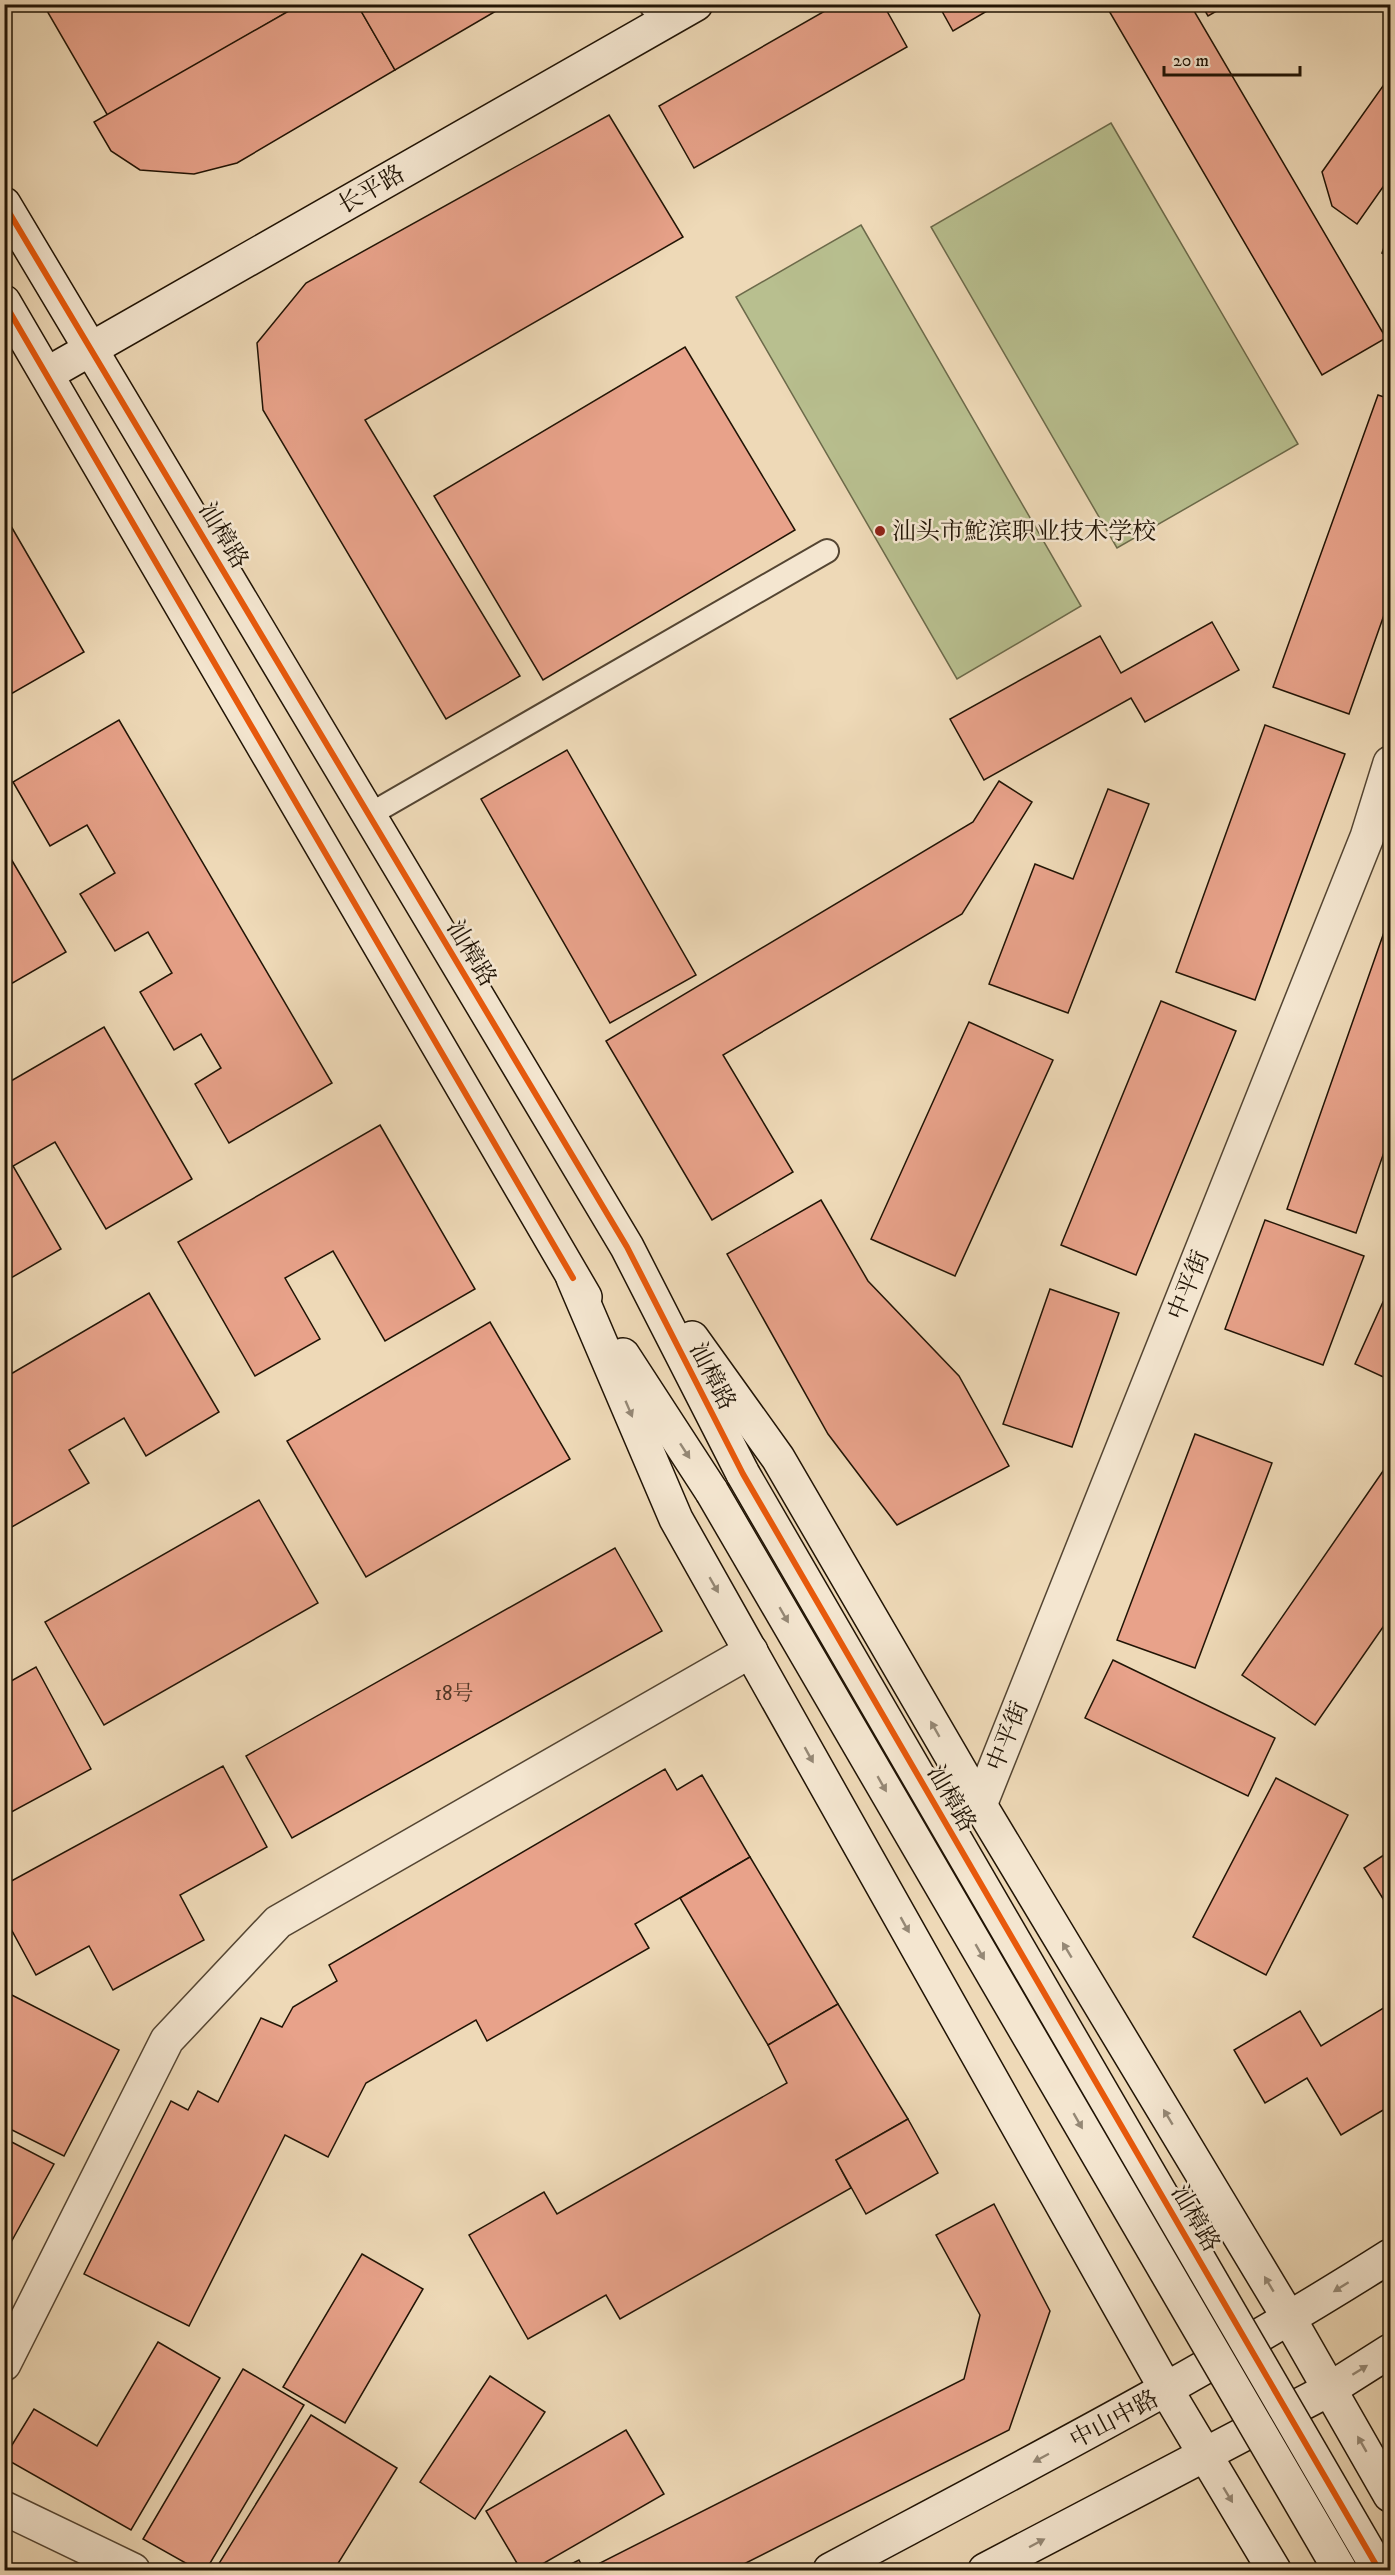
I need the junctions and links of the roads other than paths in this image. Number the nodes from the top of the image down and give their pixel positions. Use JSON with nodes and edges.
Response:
{"nodes":[{"id":1,"x":696,"y":4,"type":"edge"},
{"id":2,"x":653,"y":5,"type":"edge"},
{"id":3,"x":4,"y":204,"type":"edge"},
{"id":4,"x":4,"y":302,"type":"edge"},
{"id":5,"x":86,"y":340,"type":"junction"},
{"id":6,"x":43,"y":366,"type":"junction"},
{"id":7,"x":827,"y":551,"type":"dead end"},
{"id":8,"x":1390,"y":762,"type":"edge"},
{"id":9,"x":369,"y":815,"type":"junction"},
{"id":10,"x":1379,"y":845,"type":"edge"},
{"id":11,"x":627,"y":1247,"type":"junction"},
{"id":12,"x":573,"y":1278,"type":"junction"},
{"id":13,"x":751,"y":1651,"type":"junction"},
{"id":14,"x":980,"y":1805,"type":"junction"},
{"id":15,"x":1390,"y":2256,"type":"edge"},
{"id":16,"x":1290,"y":2320,"type":"junction"},
{"id":17,"x":1390,"y":2351,"type":"edge"},
{"id":18,"x":4,"y":2364,"type":"edge"},
{"id":19,"x":1330,"y":2389,"type":"junction"},
{"id":20,"x":1167,"y":2391,"type":"junction"},
{"id":21,"x":1204,"y":2456,"type":"junction"},
{"id":22,"x":1390,"y":2495,"type":"edge"},
{"id":23,"x":4,"y":2508,"type":"edge"},
{"id":24,"x":133,"y":2571,"type":"edge"},
{"id":25,"x":830,"y":2571,"type":"edge"},
{"id":26,"x":985,"y":2571,"type":"edge"},
{"id":27,"x":1274,"y":2571,"type":"edge"},
{"id":28,"x":1340,"y":2571,"type":"edge"},
{"id":29,"x":1379,"y":2571,"type":"edge"}],
"edges":[{"from":1,"to":5,"type":"street","name":"长平路"},
{"from":2,"to":5,"type":"street","name":"长平路"},
{"from":3,"to":5,"type":"street","name":"汕樟路"},
{"from":4,"to":6,"type":"street"},
{"from":5,"to":6,"type":"street","name":"长平路"},
{"from":5,"to":9,"type":"street","name":"汕樟路"},
{"from":6,"to":12,"type":"street"},
{"from":7,"to":9,"type":"lane"},
{"from":8,"to":10,"type":"street","name":"中平街"},
{"from":9,"to":11,"type":"street","name":"汕樟路"},
{"from":10,"to":14,"type":"street","name":"中平街"},
{"from":14,"to":11,"type":"street","name":"汕樟路","one_way":true},
{"from":11,"to":29,"type":"street","name":"汕樟路","bridge":true},
{"from":12,"to":13,"type":"street","one_way":true},
{"from":12,"to":28,"type":"street","one_way":true,"bridge":true},
{"from":13,"to":18,"type":"street"},
{"from":13,"to":20,"type":"street","one_way":true},
{"from":16,"to":14,"type":"street","name":"汕樟路","one_way":true},
{"from":15,"to":16,"type":"street","name":"中山中路","one_way":true},
{"from":16,"to":19,"type":"street","name":"汕樟路"},
{"from":16,"to":20,"type":"street","name":"中山中路"},
{"from":19,"to":17,"type":"street","one_way":true},
{"from":19,"to":21,"type":"street"},
{"from":22,"to":19,"type":"street","name":"汕樟路","one_way":true},
{"from":20,"to":21,"type":"street"},
{"from":20,"to":25,"type":"street","name":"中山中路","one_way":true},
{"from":26,"to":21,"type":"street","one_way":true},
{"from":21,"to":27,"type":"street","one_way":true},
{"from":23,"to":24,"type":"street"}]}
